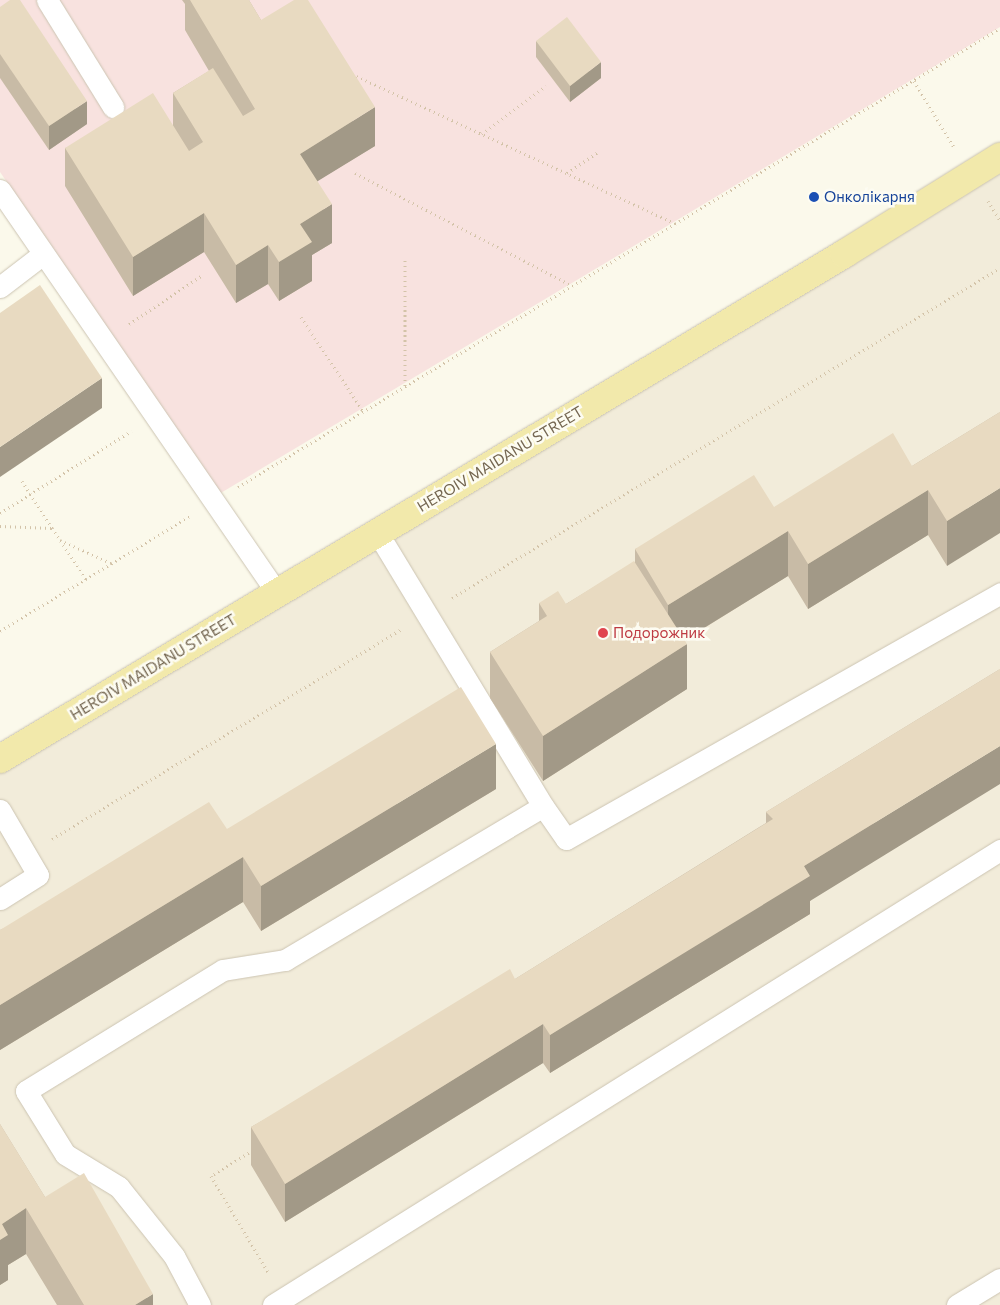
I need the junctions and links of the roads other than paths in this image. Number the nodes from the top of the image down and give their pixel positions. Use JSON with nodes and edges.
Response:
{"nodes":[{"id":1,"x":47,"y":0,"type":"edge"},
{"id":2,"x":113,"y":107,"type":"dead end"},
{"id":3,"x":1000,"y":157,"type":"edge"},
{"id":4,"x":0,"y":190,"type":"edge"},
{"id":5,"x":43,"y":254,"type":"junction"},
{"id":6,"x":0,"y":287,"type":"edge"},
{"id":7,"x":376,"y":532,"type":"junction"},
{"id":8,"x":276,"y":592,"type":"junction"},
{"id":9,"x":1000,"y":593,"type":"edge"},
{"id":10,"x":0,"y":759,"type":"edge"},
{"id":11,"x":543,"y":806,"type":"junction"},
{"id":12,"x":0,"y":810,"type":"edge"},
{"id":13,"x":1000,"y":850,"type":"edge"},
{"id":14,"x":0,"y":899,"type":"edge"},
{"id":15,"x":1000,"y":1279,"type":"edge"},
{"id":16,"x":281,"y":1303,"type":"edge"},
{"id":17,"x":200,"y":1305,"type":"edge"},
{"id":18,"x":957,"y":1305,"type":"edge"}],
"edges":[{"from":1,"to":2,"type":"lane"},
{"from":3,"to":7,"type":"main road","name":"HEROIV MAIDANU STREET"},
{"from":4,"to":5,"type":"lane"},
{"from":5,"to":6,"type":"lane"},
{"from":5,"to":8,"type":"lane"},
{"from":7,"to":8,"type":"main road","name":"HEROIV MAIDANU STREET"},
{"from":7,"to":11,"type":"lane"},
{"from":8,"to":10,"type":"main road","name":"HEROIV MAIDANU STREET"},
{"from":9,"to":11,"type":"lane"},
{"from":11,"to":17,"type":"lane"},
{"from":12,"to":14,"type":"lane"},
{"from":13,"to":16,"type":"lane"},
{"from":15,"to":18,"type":"lane"}]}
